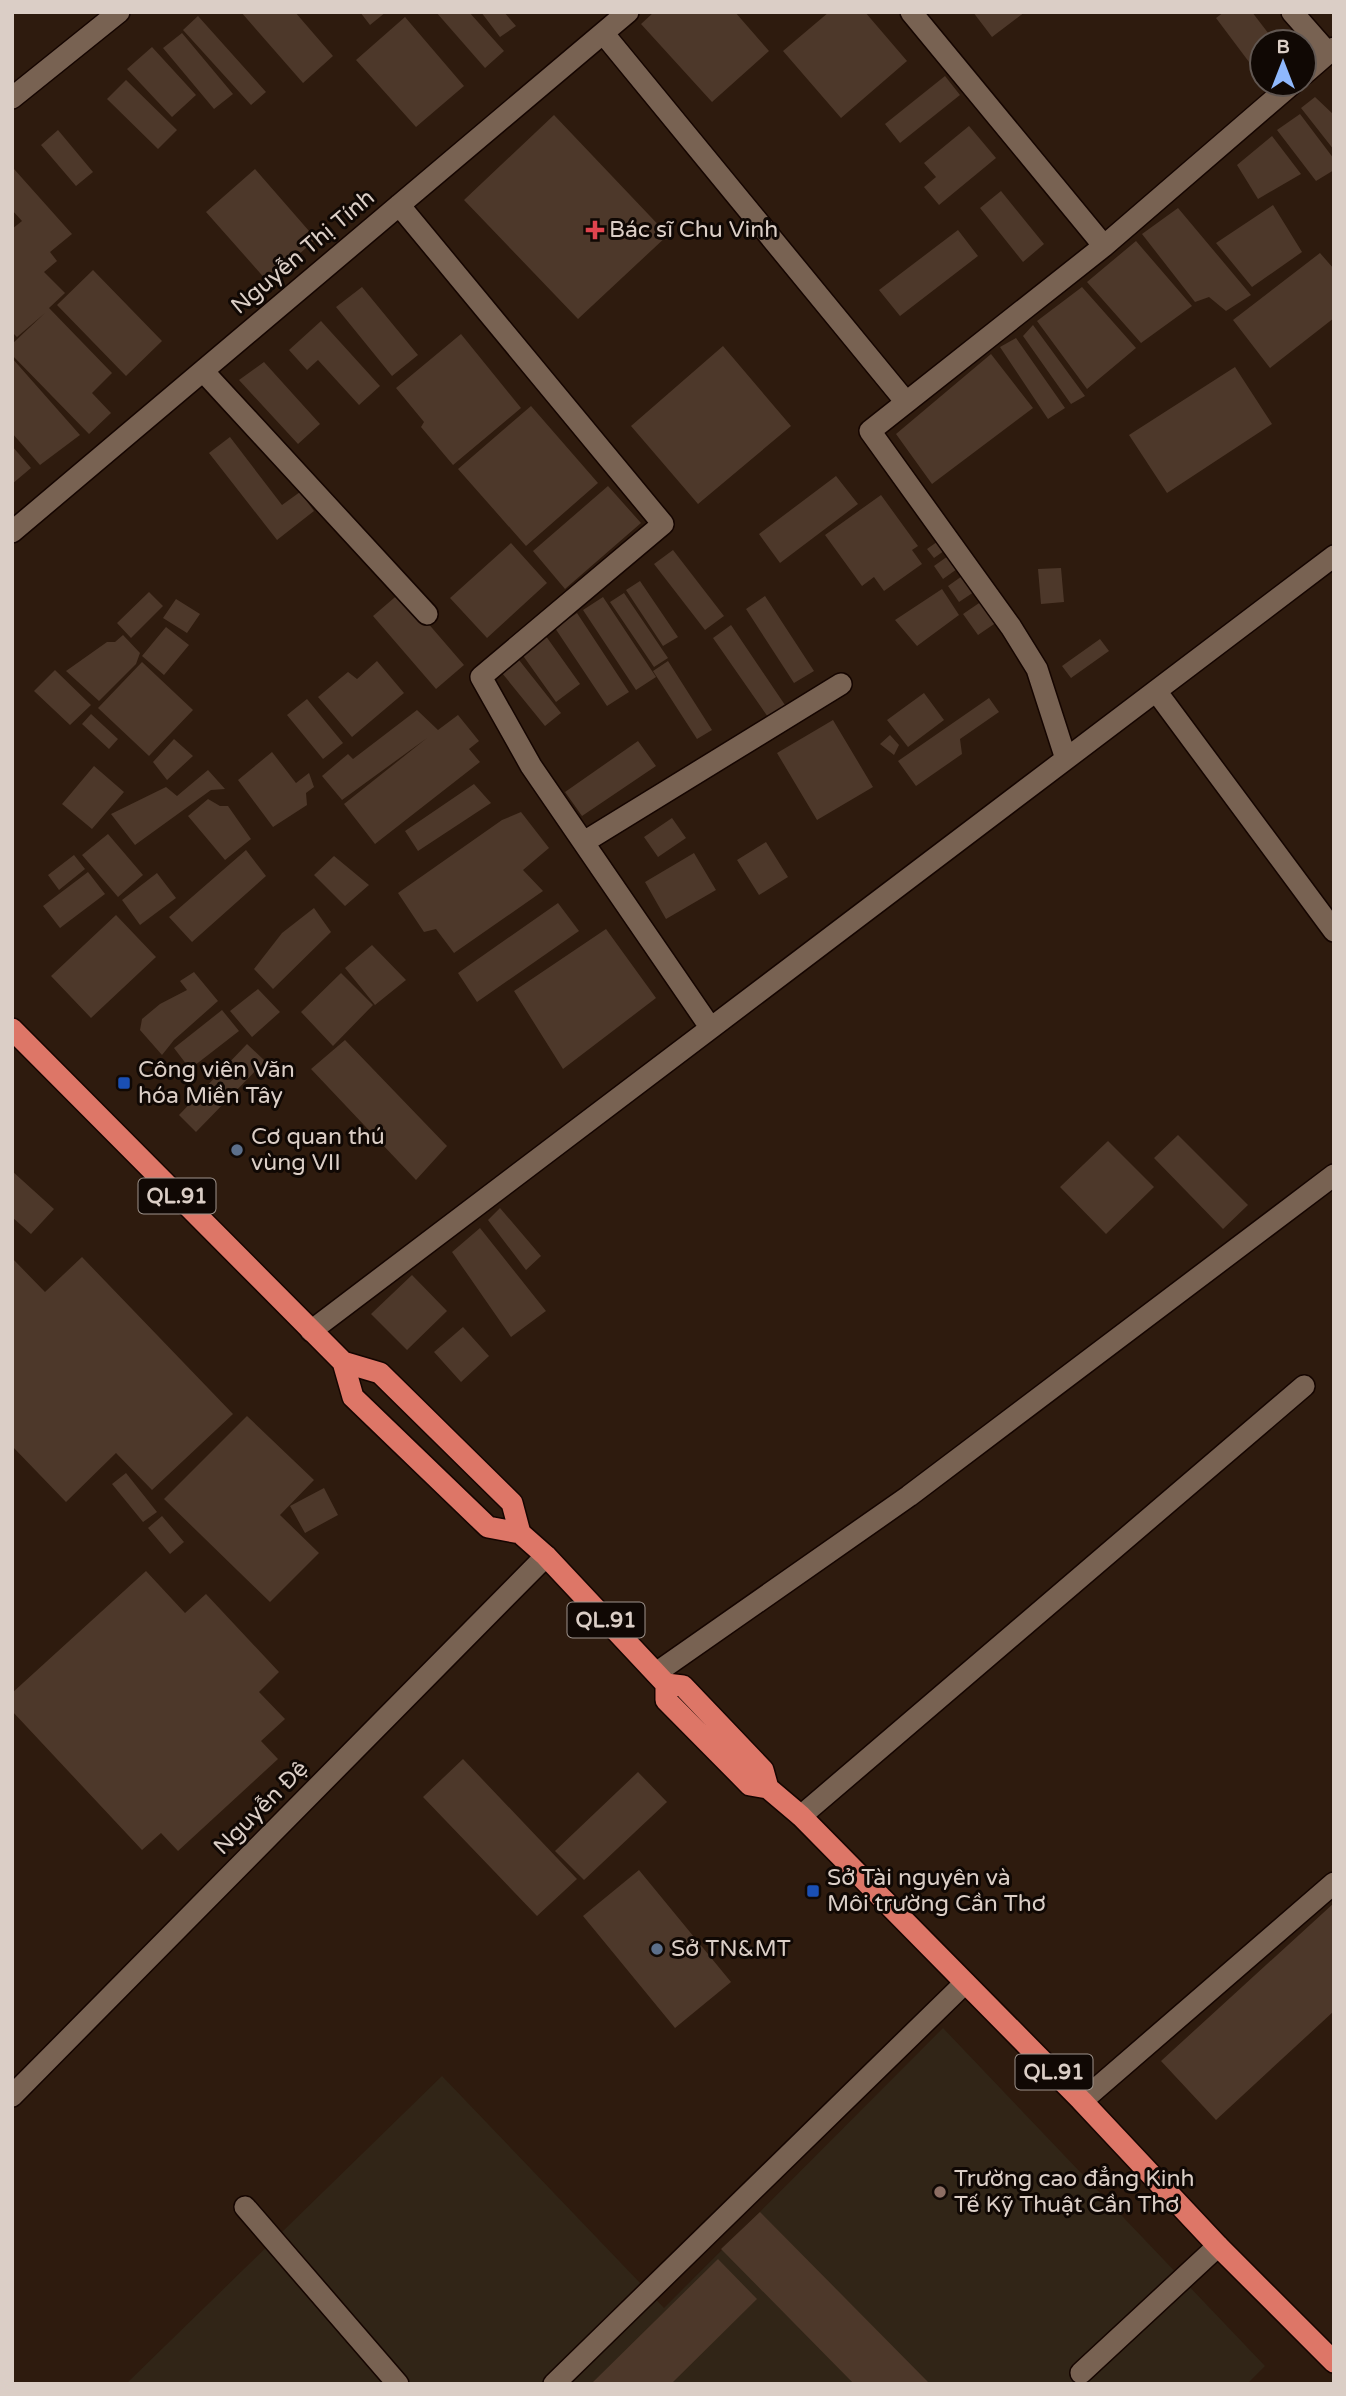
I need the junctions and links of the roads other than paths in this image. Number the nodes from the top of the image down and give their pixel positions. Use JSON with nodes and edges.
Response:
{"nodes":[{"id":1,"x":119,"y":12,"type":"edge"},
{"id":2,"x":628,"y":12,"type":"edge"},
{"id":3,"x":911,"y":12,"type":"edge"},
{"id":4,"x":1292,"y":12,"type":"edge"},
{"id":5,"x":603,"y":33,"type":"junction"},
{"id":6,"x":1331,"y":51,"type":"edge"},
{"id":7,"x":12,"y":98,"type":"edge"},
{"id":8,"x":1276,"y":98,"type":"edge"},
{"id":9,"x":399,"y":205,"type":"junction"},
{"id":10,"x":1104,"y":246,"type":"junction"},
{"id":11,"x":203,"y":371,"type":"junction"},
{"id":12,"x":906,"y":402,"type":"junction"},
{"id":13,"x":12,"y":532,"type":"edge"},
{"id":14,"x":1334,"y":556,"type":"edge"},
{"id":15,"x":427,"y":614,"type":"dead end"},
{"id":16,"x":841,"y":684,"type":"dead end"},
{"id":17,"x":1156,"y":691,"type":"junction"},
{"id":18,"x":1066,"y":759,"type":"junction"},
{"id":19,"x":584,"y":842,"type":"junction"},
{"id":20,"x":1334,"y":931,"type":"edge"},
{"id":21,"x":710,"y":1027,"type":"junction"},
{"id":22,"x":12,"y":1029,"type":"edge"},
{"id":23,"x":1334,"y":1175,"type":"edge"},
{"id":24,"x":311,"y":1331,"type":"junction"},
{"id":25,"x":343,"y":1362,"type":"junction"},
{"id":26,"x":1304,"y":1386,"type":"dead end"},
{"id":27,"x":520,"y":1533,"type":"junction"},
{"id":28,"x":546,"y":1556,"type":"junction"},
{"id":29,"x":661,"y":1678,"type":"junction"},
{"id":30,"x":801,"y":1816,"type":"junction"},
{"id":31,"x":1334,"y":1883,"type":"edge"},
{"id":32,"x":965,"y":1983,"type":"junction"},
{"id":33,"x":12,"y":2095,"type":"edge"},
{"id":34,"x":1082,"y":2101,"type":"junction"},
{"id":35,"x":245,"y":2207,"type":"dead end"},
{"id":36,"x":1217,"y":2246,"type":"junction"},
{"id":37,"x":1334,"y":2361,"type":"edge"},
{"id":38,"x":1081,"y":2374,"type":"dead end"},
{"id":39,"x":398,"y":2384,"type":"edge"},
{"id":40,"x":554,"y":2384,"type":"edge"}],
"edges":[{"from":1,"to":7,"type":"street"},
{"from":2,"to":5,"type":"street","name":"Nguyễn Thị Tính"},
{"from":3,"to":10,"type":"street"},
{"from":4,"to":6,"type":"street"},
{"from":5,"to":9,"type":"street","name":"Nguyễn Thị Tính"},
{"from":5,"to":12,"type":"street"},
{"from":8,"to":10,"type":"street"},
{"from":9,"to":11,"type":"street","name":"Nguyễn Thị Tính"},
{"from":9,"to":19,"type":"street"},
{"from":10,"to":12,"type":"street"},
{"from":11,"to":13,"type":"street","name":"Nguyễn Thị Tính"},
{"from":11,"to":15,"type":"street"},
{"from":12,"to":18,"type":"street"},
{"from":14,"to":17,"type":"street"},
{"from":16,"to":19,"type":"street"},
{"from":17,"to":18,"type":"street"},
{"from":17,"to":20,"type":"street"},
{"from":18,"to":21,"type":"street"},
{"from":19,"to":21,"type":"street"},
{"from":21,"to":24,"type":"street"},
{"from":22,"to":24,"type":"highway","number":"QL.91"},
{"from":23,"to":29,"type":"street"},
{"from":24,"to":25,"type":"highway","number":"QL.91"},
{"from":25,"to":27,"type":"highway","number":"QL.91"},
{"from":25,"to":27,"type":"highway","number":"QL.91"},
{"from":26,"to":30,"type":"street"},
{"from":27,"to":28,"type":"highway","number":"QL.91"},
{"from":28,"to":29,"type":"highway","number":"QL.91"},
{"from":28,"to":33,"type":"street","name":"Nguyễn Đệ"},
{"from":29,"to":30,"type":"highway","number":"QL.91"},
{"from":30,"to":32,"type":"highway","number":"QL.91"},
{"from":31,"to":34,"type":"street"},
{"from":32,"to":34,"type":"highway","number":"QL.91"},
{"from":32,"to":40,"type":"street"},
{"from":34,"to":36,"type":"highway","number":"QL.91"},
{"from":35,"to":39,"type":"street"},
{"from":36,"to":37,"type":"highway","number":"QL.91"},
{"from":36,"to":38,"type":"street"}]}
